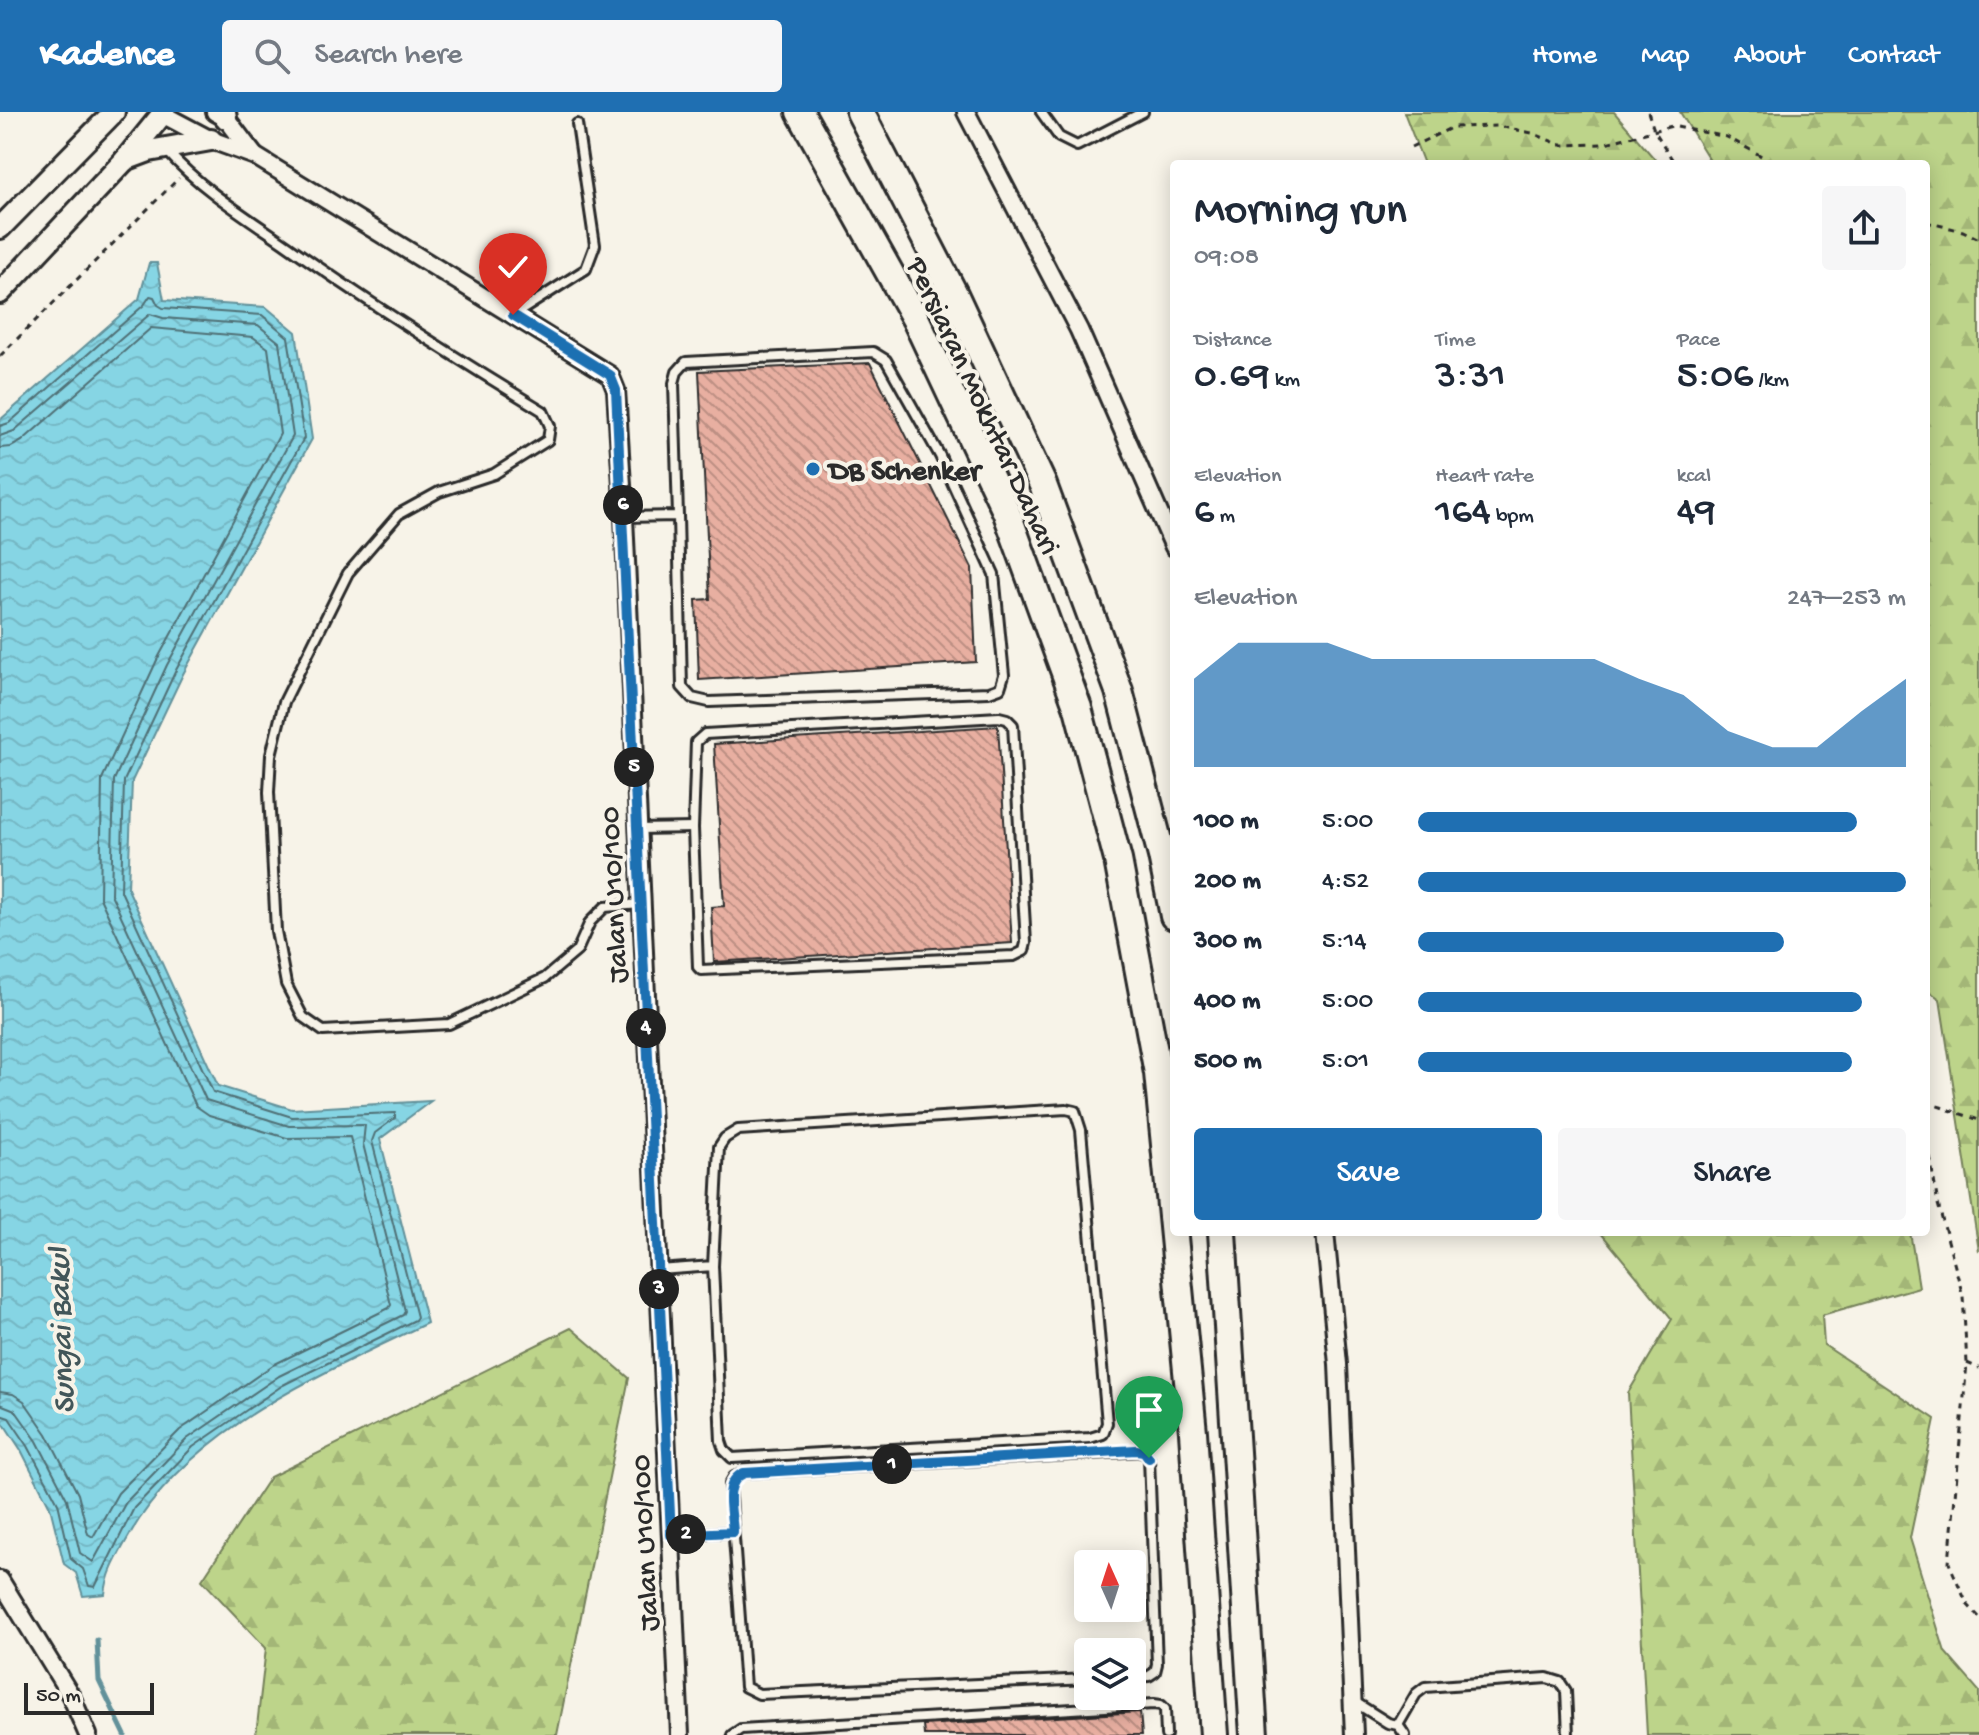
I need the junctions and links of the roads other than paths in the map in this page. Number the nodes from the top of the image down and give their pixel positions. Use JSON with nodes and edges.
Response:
{"nodes":[{"id":1,"x":93,"y":112,"type":"edge"},
{"id":2,"x":114,"y":112,"type":"edge"},
{"id":3,"x":800,"y":112,"type":"edge"},
{"id":4,"x":860,"y":112,"type":"edge"},
{"id":5,"x":966,"y":112,"type":"edge"},
{"id":6,"x":1041,"y":112,"type":"edge"},
{"id":7,"x":1143,"y":112,"type":"edge"},
{"id":8,"x":161,"y":113,"type":"edge"},
{"id":9,"x":222,"y":114,"type":"edge"},
{"id":10,"x":577,"y":124,"type":"dead end"},
{"id":11,"x":91,"y":136,"type":"junction"},
{"id":12,"x":211,"y":140,"type":"junction"},
{"id":13,"x":164,"y":149,"type":"junction"},
{"id":14,"x":255,"y":156,"type":"junction"},
{"id":15,"x":125,"y":160,"type":"junction"},
{"id":16,"x":0,"y":228,"type":"edge"},
{"id":17,"x":0,"y":293,"type":"edge"},
{"id":18,"x":513,"y":315,"type":"junction"},
{"id":19,"x":678,"y":516,"type":"junction"},
{"id":20,"x":624,"y":517,"type":"junction"},
{"id":21,"x":1170,"y":538,"type":"edge"},
{"id":22,"x":693,"y":828,"type":"junction"},
{"id":23,"x":637,"y":829,"type":"junction"},
{"id":24,"x":1170,"y":896,"type":"edge"},
{"id":25,"x":640,"y":904,"type":"junction"},
{"id":26,"x":1170,"y":1196,"type":"edge"},
{"id":27,"x":1174,"y":1236,"type":"edge"},
{"id":28,"x":1222,"y":1236,"type":"edge"},
{"id":29,"x":1325,"y":1236,"type":"edge"},
{"id":30,"x":713,"y":1266,"type":"junction"},
{"id":31,"x":658,"y":1270,"type":"junction"},
{"id":32,"x":733,"y":1532,"type":"junction"},
{"id":33,"x":671,"y":1535,"type":"junction"},
{"id":34,"x":0,"y":1580,"type":"edge"},
{"id":35,"x":1146,"y":1676,"type":"edge"},
{"id":36,"x":1074,"y":1680,"type":"edge"},
{"id":37,"x":1353,"y":1701,"type":"junction"},
{"id":38,"x":1398,"y":1725,"type":"junction"},
{"id":39,"x":88,"y":1735,"type":"edge"},
{"id":40,"x":680,"y":1735,"type":"edge"},
{"id":41,"x":732,"y":1735,"type":"edge"},
{"id":42,"x":1166,"y":1735,"type":"edge"},
{"id":43,"x":1214,"y":1735,"type":"edge"},
{"id":44,"x":1254,"y":1735,"type":"edge"},
{"id":45,"x":1354,"y":1735,"type":"edge"},
{"id":46,"x":1405,"y":1735,"type":"edge"},
{"id":47,"x":1568,"y":1735,"type":"edge"}],
"edges":[{"from":1,"to":11,"type":"street"},
{"from":2,"to":11,"type":"street"},
{"from":3,"to":26,"type":"main road","name":"Persiaran Mokhtar Dahari"},
{"from":4,"to":24,"type":"main road","name":"Persiaran Mokhtar Dahari"},
{"from":5,"to":21,"type":"street"},
{"from":6,"to":7,"type":"lane"},
{"from":8,"to":12,"type":"street","name":"Jalan U10/100"},
{"from":8,"to":15,"type":"street"},
{"from":9,"to":14,"type":"street","name":"Jalan U10/100"},
{"from":10,"to":18,"type":"lane"},
{"from":11,"to":16,"type":"street"},
{"from":12,"to":13,"type":"street"},
{"from":12,"to":14,"type":"street","name":"Jalan U10/100"},
{"from":13,"to":15,"type":"street"},
{"from":13,"to":25,"type":"lane"},
{"from":14,"to":18,"type":"street","name":"Jalan U10/100"},
{"from":15,"to":17,"type":"street"},
{"from":18,"to":20,"type":"street","name":"Jalan U10/100"},
{"from":19,"to":19,"type":"lane"},
{"from":19,"to":20,"type":"lane"},
{"from":20,"to":23,"type":"street","name":"Jalan U10/100"},
{"from":22,"to":22,"type":"lane"},
{"from":22,"to":23,"type":"lane"},
{"from":23,"to":25,"type":"street","name":"Jalan U10/100"},
{"from":25,"to":31,"type":"street","name":"Jalan U10/100"},
{"from":27,"to":43,"type":"main road","name":"Persiaran Mokhtar Dahari"},
{"from":28,"to":44,"type":"main road"},
{"from":29,"to":37,"type":"street"},
{"from":30,"to":30,"type":"lane"},
{"from":30,"to":31,"type":"lane"},
{"from":31,"to":33,"type":"street","name":"Jalan U10/100"},
{"from":32,"to":33,"type":"lane"},
{"from":32,"to":35,"type":"lane"},
{"from":32,"to":36,"type":"lane"},
{"from":33,"to":40,"type":"street","name":"Jalan U10/100"},
{"from":34,"to":39,"type":"street"},
{"from":37,"to":38,"type":"lane"},
{"from":37,"to":45,"type":"street"},
{"from":38,"to":46,"type":"lane"},
{"from":38,"to":47,"type":"lane"},
{"from":41,"to":42,"type":"lane"}]}
